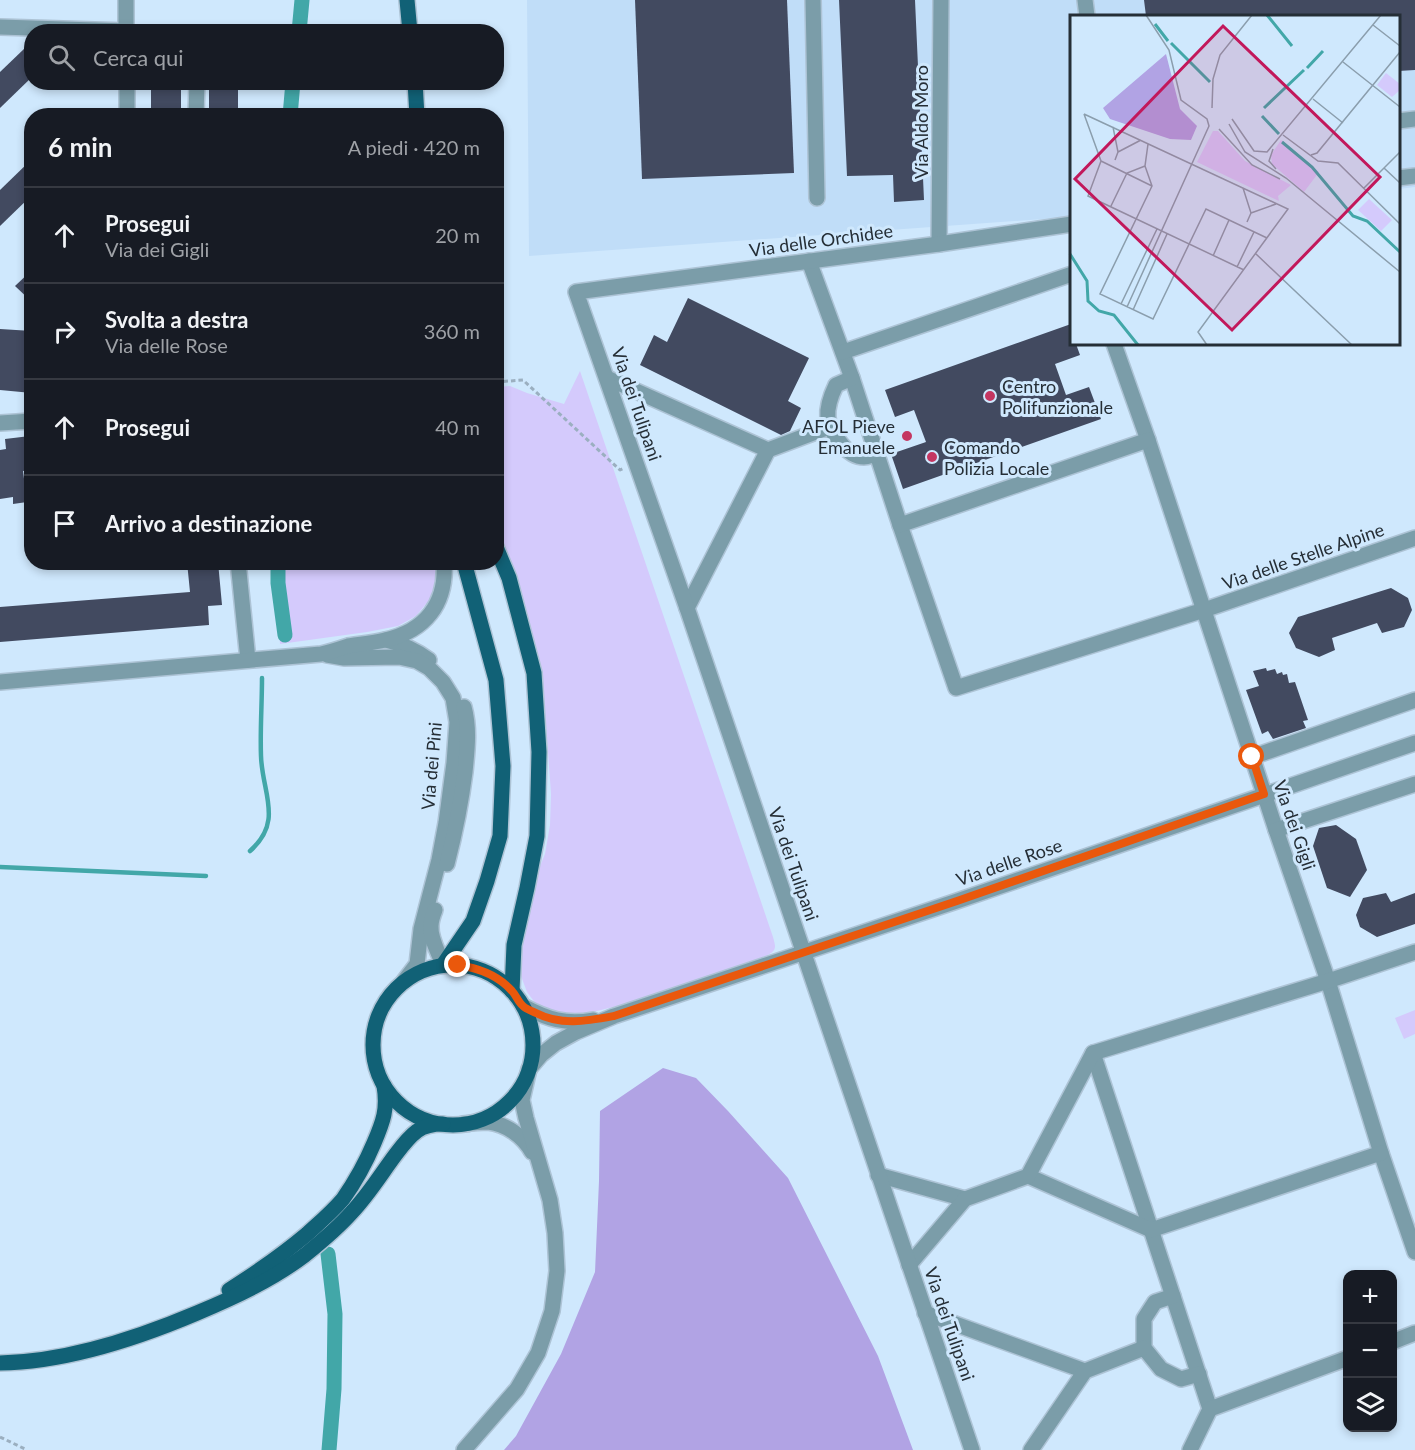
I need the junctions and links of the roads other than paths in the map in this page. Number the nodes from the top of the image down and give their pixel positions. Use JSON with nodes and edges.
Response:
{"nodes":[{"id":1,"x":126,"y":0,"type":"edge"},
{"id":2,"x":407,"y":0,"type":"edge"},
{"id":3,"x":813,"y":0,"type":"edge"},
{"id":4,"x":941,"y":0,"type":"edge"},
{"id":5,"x":1085,"y":0,"type":"edge"},
{"id":6,"x":1087,"y":15,"type":"edge"},
{"id":7,"x":126,"y":24,"type":"edge"},
{"id":8,"x":409,"y":24,"type":"edge"},
{"id":9,"x":0,"y":27,"type":"edge"},
{"id":10,"x":24,"y":28,"type":"edge"},
{"id":11,"x":127,"y":90,"type":"edge"},
{"id":12,"x":196,"y":90,"type":"edge"},
{"id":13,"x":415,"y":90,"type":"edge"},
{"id":14,"x":127,"y":108,"type":"edge"},
{"id":15,"x":196,"y":108,"type":"edge"},
{"id":16,"x":417,"y":108,"type":"edge"},
{"id":17,"x":1415,"y":119,"type":"edge"},
{"id":18,"x":1400,"y":121,"type":"edge"},
{"id":19,"x":1415,"y":176,"type":"edge"},
{"id":20,"x":1400,"y":178,"type":"edge"},
{"id":21,"x":817,"y":198,"type":"dead end"},
{"id":22,"x":1070,"y":224,"type":"edge"},
{"id":23,"x":939,"y":244,"type":"junction"},
{"id":24,"x":809,"y":261,"type":"junction"},
{"id":25,"x":1070,"y":274,"type":"edge"},
{"id":26,"x":576,"y":292,"type":"joint"},
{"id":27,"x":1114,"y":345,"type":"edge"},
{"id":28,"x":843,"y":352,"type":"junction"},
{"id":29,"x":607,"y":378,"type":"junction"},
{"id":30,"x":852,"y":378,"type":"junction"},
{"id":31,"x":24,"y":422,"type":"edge"},
{"id":32,"x":0,"y":423,"type":"edge"},
{"id":33,"x":829,"y":427,"type":"junction"},
{"id":34,"x":1148,"y":441,"type":"junction"},
{"id":35,"x":768,"y":450,"type":"junction"},
{"id":36,"x":878,"y":454,"type":"junction"},
{"id":37,"x":900,"y":525,"type":"junction"},
{"id":38,"x":1415,"y":538,"type":"edge"},
{"id":39,"x":504,"y":566,"type":"edge"},
{"id":40,"x":239,"y":570,"type":"edge"},
{"id":41,"x":443,"y":570,"type":"edge"},
{"id":42,"x":466,"y":570,"type":"edge"},
{"id":43,"x":687,"y":608,"type":"junction"},
{"id":44,"x":1204,"y":610,"type":"junction"},
{"id":45,"x":386,"y":640,"type":"junction"},
{"id":46,"x":321,"y":654,"type":"junction"},
{"id":47,"x":248,"y":660,"type":"junction"},
{"id":48,"x":0,"y":682,"type":"edge"},
{"id":49,"x":1415,"y":700,"type":"edge"},
{"id":50,"x":1415,"y":743,"type":"edge"},
{"id":51,"x":1252,"y":757,"type":"junction"},
{"id":52,"x":1415,"y":784,"type":"edge"},
{"id":53,"x":1264,"y":794,"type":"junction"},
{"id":54,"x":1276,"y":830,"type":"junction"},
{"id":55,"x":1415,"y":952,"type":"edge"},
{"id":56,"x":803,"y":954,"type":"junction"},
{"id":57,"x":444,"y":965,"type":"junction"},
{"id":58,"x":404,"y":981,"type":"junction"},
{"id":59,"x":1328,"y":981,"type":"junction"},
{"id":60,"x":512,"y":991,"type":"junction"},
{"id":61,"x":523,"y":1006,"type":"junction"},
{"id":62,"x":614,"y":1016,"type":"junction"},
{"id":63,"x":1093,"y":1053,"type":"junction"},
{"id":64,"x":529,"y":1069,"type":"junction"},
{"id":65,"x":383,"y":1083,"type":"junction"},
{"id":66,"x":443,"y":1124,"type":"junction"},
{"id":67,"x":463,"y":1124,"type":"junction"},
{"id":68,"x":1381,"y":1153,"type":"junction"},
{"id":69,"x":543,"y":1170,"type":"junction"},
{"id":70,"x":878,"y":1175,"type":"junction"},
{"id":71,"x":1028,"y":1176,"type":"junction"},
{"id":72,"x":965,"y":1199,"type":"junction"},
{"id":73,"x":1151,"y":1230,"type":"junction"},
{"id":74,"x":1415,"y":1252,"type":"edge"},
{"id":75,"x":909,"y":1265,"type":"junction"},
{"id":76,"x":1173,"y":1296,"type":"junction"},
{"id":77,"x":925,"y":1313,"type":"junction"},
{"id":78,"x":182,"y":1320,"type":"junction"},
{"id":79,"x":1414,"y":1334,"type":"edge"},
{"id":80,"x":1397,"y":1340,"type":"edge"},
{"id":81,"x":1144,"y":1348,"type":"junction"},
{"id":82,"x":1343,"y":1359,"type":"edge"},
{"id":83,"x":0,"y":1364,"type":"edge"},
{"id":84,"x":1085,"y":1371,"type":"junction"},
{"id":85,"x":1198,"y":1374,"type":"junction"},
{"id":86,"x":1210,"y":1409,"type":"junction"},
{"id":87,"x":464,"y":1450,"type":"edge"},
{"id":88,"x":972,"y":1450,"type":"edge"},
{"id":89,"x":1032,"y":1450,"type":"edge"},
{"id":90,"x":1190,"y":1450,"type":"edge"}],
"edges":[{"from":1,"to":7,"type":"street"},
{"from":2,"to":8,"type":"main road"},
{"from":3,"to":21,"type":"street"},
{"from":4,"to":23,"type":"street","name":"Via Aldo Moro"},
{"from":5,"to":6,"type":"street"},
{"from":9,"to":10,"type":"street"},
{"from":11,"to":14,"type":"street"},
{"from":12,"to":15,"type":"street"},
{"from":13,"to":16,"type":"main road"},
{"from":17,"to":18,"type":"street"},
{"from":19,"to":20,"type":"street"},
{"from":22,"to":23,"type":"street","name":"Via delle Orchidee"},
{"from":23,"to":24,"type":"street","name":"Via delle Orchidee"},
{"from":24,"to":26,"type":"street","name":"Via delle Orchidee"},
{"from":24,"to":28,"type":"street"},
{"from":25,"to":28,"type":"street"},
{"from":26,"to":29,"type":"street","name":"Via dei Tulipani"},
{"from":27,"to":34,"type":"street","name":"Via dei Gigli"},
{"from":28,"to":30,"type":"street"},
{"from":29,"to":35,"type":"street"},
{"from":29,"to":43,"type":"street","name":"Via dei Tulipani"},
{"from":30,"to":33,"type":"street"},
{"from":30,"to":36,"type":"street"},
{"from":31,"to":32,"type":"street"},
{"from":33,"to":35,"type":"street"},
{"from":33,"to":36,"type":"street"},
{"from":34,"to":37,"type":"street"},
{"from":34,"to":44,"type":"street","name":"Via dei Gigli"},
{"from":35,"to":43,"type":"street"},
{"from":36,"to":37,"type":"street"},
{"from":37,"to":44,"type":"street","name":"Via delle Stelle Alpine"},
{"from":38,"to":44,"type":"street","name":"Via delle Stelle Alpine"},
{"from":39,"to":60,"type":"main road"},
{"from":40,"to":47,"type":"street"},
{"from":41,"to":45,"type":"street","name":"Via dei Pini"},
{"from":42,"to":57,"type":"main road"},
{"from":43,"to":56,"type":"street","name":"Via dei Tulipani"},
{"from":44,"to":51,"type":"street","name":"Via dei Gigli"},
{"from":45,"to":46,"type":"street","name":"Via dei Pini"},
{"from":45,"to":57,"type":"street","name":"Via dei Pini"},
{"from":46,"to":47,"type":"street","name":"Via dei Pini"},
{"from":46,"to":58,"type":"street","name":"Via dei Pini"},
{"from":47,"to":48,"type":"street","name":"Via dei Pini"},
{"from":49,"to":51,"type":"street"},
{"from":50,"to":53,"type":"street","name":"Via delle Rose"},
{"from":51,"to":53,"type":"street","name":"Via dei Gigli"},
{"from":52,"to":54,"type":"street"},
{"from":53,"to":54,"type":"street","name":"Via dei Gigli"},
{"from":53,"to":56,"type":"street","name":"Via delle Rose"},
{"from":54,"to":59,"type":"street","name":"Via dei Gigli"},
{"from":55,"to":59,"type":"street"},
{"from":56,"to":62,"type":"street","name":"Via delle Rose"},
{"from":56,"to":70,"type":"street","name":"Via dei Tulipani"},
{"from":57,"to":58,"type":"main road"},
{"from":57,"to":60,"type":"main road"},
{"from":58,"to":65,"type":"main road"},
{"from":59,"to":63,"type":"street"},
{"from":59,"to":68,"type":"street","name":"Via dei Gigli"},
{"from":60,"to":61,"type":"main road"},
{"from":61,"to":62,"type":"street","name":"Via delle Rose"},
{"from":61,"to":64,"type":"main road"},
{"from":62,"to":64,"type":"street","name":"Via delle Rose"},
{"from":63,"to":71,"type":"street"},
{"from":63,"to":73,"type":"street"},
{"from":64,"to":67,"type":"main road"},
{"from":64,"to":69,"type":"street"},
{"from":65,"to":66,"type":"main road"},
{"from":65,"to":78,"type":"main road"},
{"from":66,"to":67,"type":"main road"},
{"from":66,"to":78,"type":"main road"},
{"from":67,"to":69,"type":"street"},
{"from":68,"to":73,"type":"street"},
{"from":68,"to":74,"type":"street","name":"Via dei Gigli"},
{"from":69,"to":87,"type":"street"},
{"from":70,"to":72,"type":"street"},
{"from":70,"to":75,"type":"street","name":"Via dei Tulipani"},
{"from":71,"to":72,"type":"street"},
{"from":71,"to":73,"type":"street"},
{"from":72,"to":75,"type":"street"},
{"from":73,"to":76,"type":"street"},
{"from":75,"to":77,"type":"street","name":"Via dei Tulipani"},
{"from":76,"to":81,"type":"street"},
{"from":76,"to":85,"type":"street"},
{"from":77,"to":84,"type":"street"},
{"from":77,"to":88,"type":"street","name":"Via dei Tulipani"},
{"from":78,"to":83,"type":"main road"},
{"from":79,"to":80,"type":"street"},
{"from":81,"to":84,"type":"street"},
{"from":81,"to":85,"type":"street"},
{"from":82,"to":86,"type":"street"},
{"from":84,"to":89,"type":"street"},
{"from":85,"to":86,"type":"street"},
{"from":86,"to":90,"type":"street"}]}
